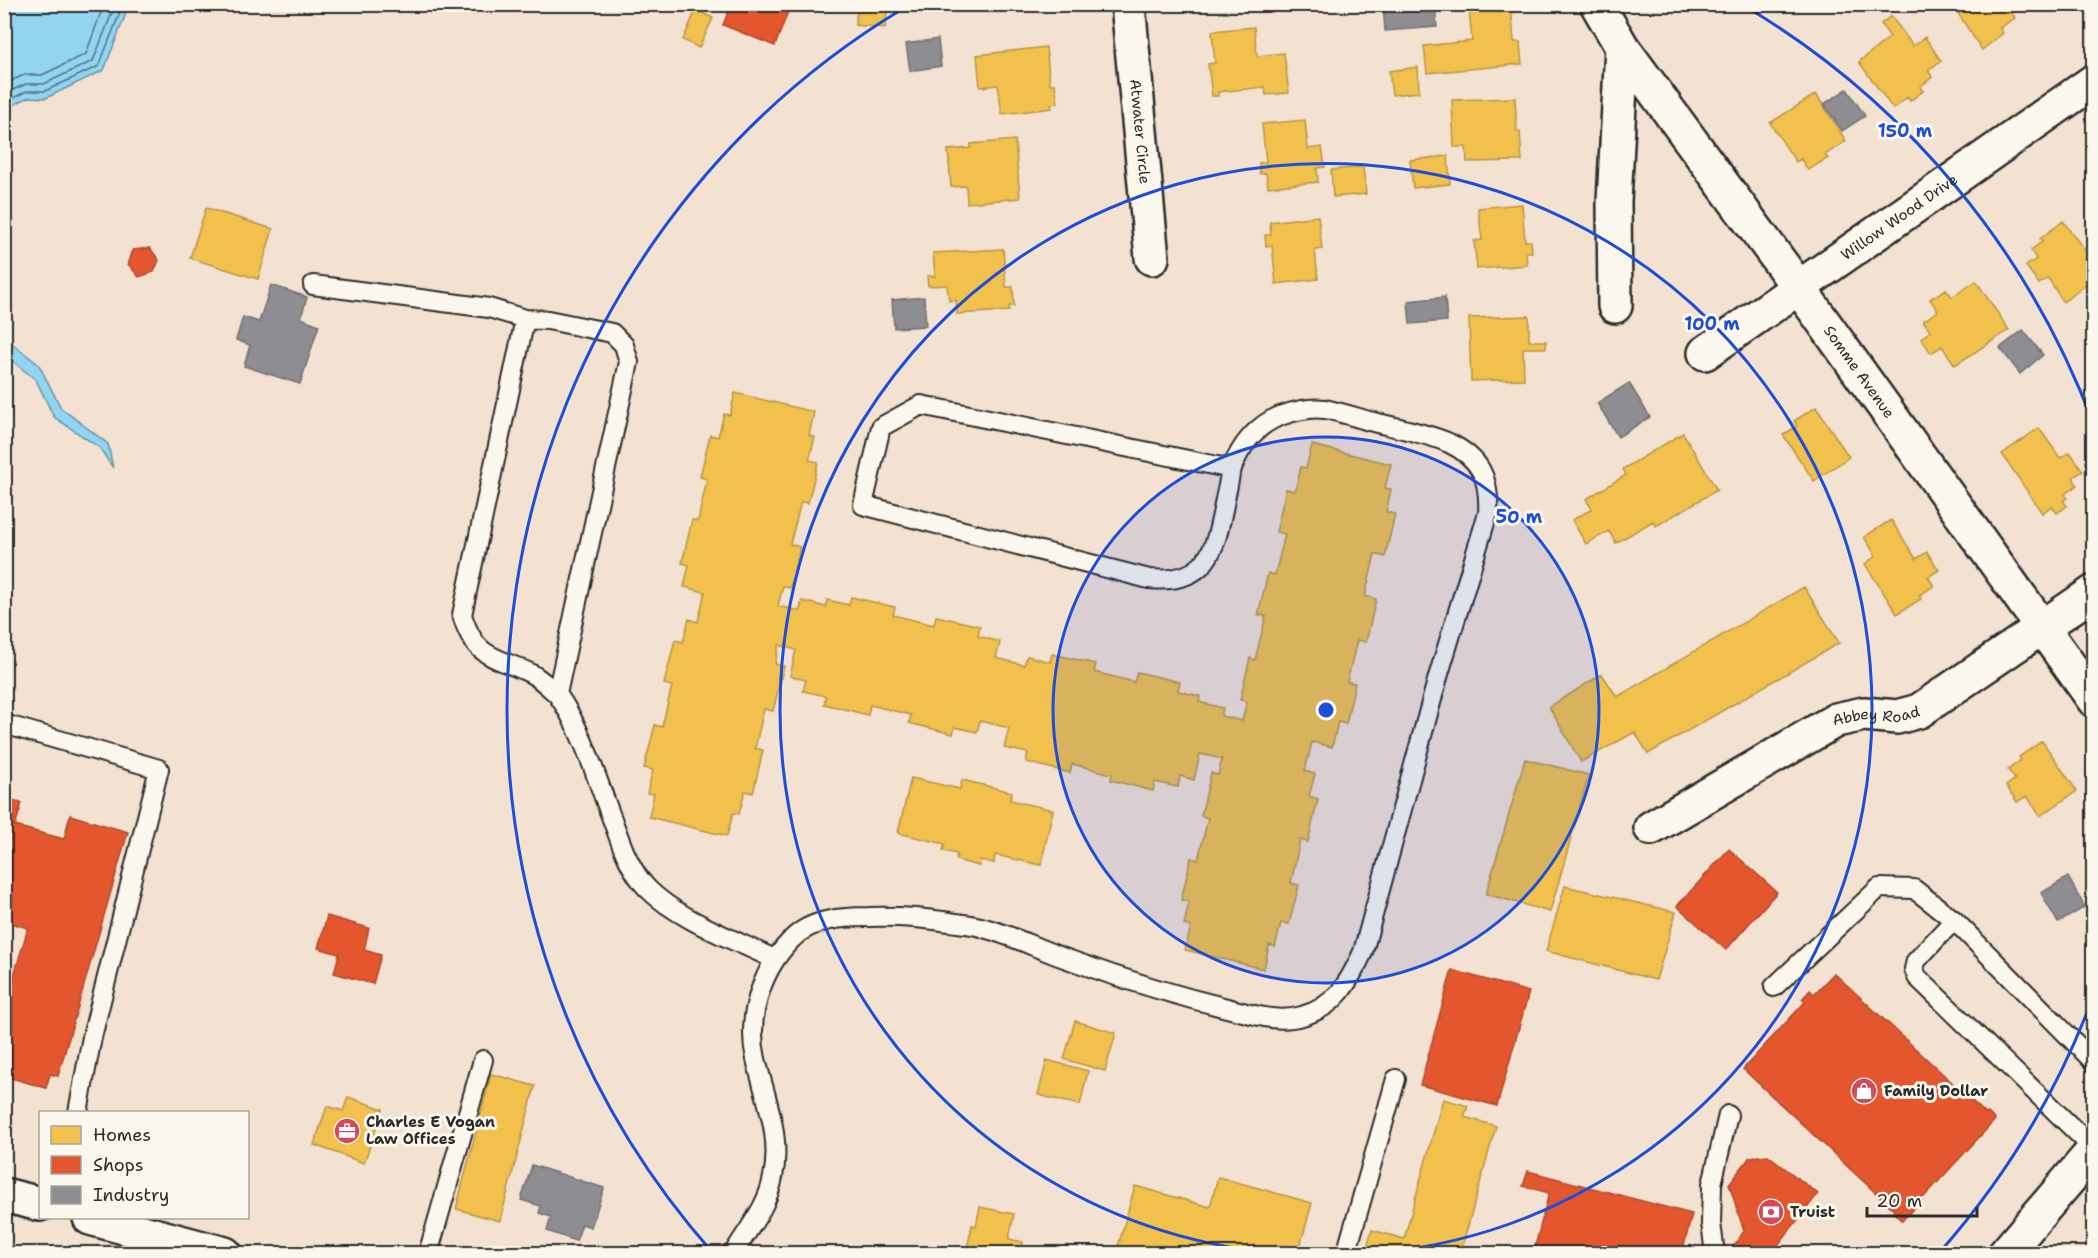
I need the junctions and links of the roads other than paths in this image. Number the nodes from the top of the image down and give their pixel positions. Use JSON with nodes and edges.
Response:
{"nodes":[{"id":1,"x":1128,"y":4,"type":"edge"},
{"id":2,"x":1597,"y":4,"type":"edge"},
{"id":3,"x":1622,"y":46,"type":"junction"},
{"id":4,"x":2094,"y":81,"type":"edge"},
{"id":5,"x":1152,"y":258,"type":"dead end"},
{"id":6,"x":313,"y":285,"type":"dead end"},
{"id":7,"x":1798,"y":288,"type":"junction"},
{"id":8,"x":1615,"y":306,"type":"dead end"},
{"id":9,"x":525,"y":319,"type":"junction"},
{"id":10,"x":1705,"y":353,"type":"dead end"},
{"id":11,"x":1232,"y":469,"type":"junction"},
{"id":12,"x":2094,"y":592,"type":"edge"},
{"id":13,"x":2043,"y":627,"type":"junction"},
{"id":14,"x":557,"y":694,"type":"junction"},
{"id":15,"x":2094,"y":700,"type":"edge"},
{"id":16,"x":4,"y":724,"type":"edge"},
{"id":17,"x":1651,"y":828,"type":"dead end"},
{"id":18,"x":1954,"y":920,"type":"junction"},
{"id":19,"x":774,"y":959,"type":"junction"},
{"id":20,"x":1774,"y":987,"type":"dead end"},
{"id":21,"x":483,"y":1060,"type":"dead end"},
{"id":22,"x":2094,"y":1062,"type":"edge"},
{"id":23,"x":1396,"y":1079,"type":"dead end"},
{"id":24,"x":78,"y":1111,"type":"edge"},
{"id":25,"x":1728,"y":1115,"type":"dead end"},
{"id":26,"x":2094,"y":1150,"type":"edge"},
{"id":27,"x":4,"y":1195,"type":"edge"},
{"id":28,"x":39,"y":1204,"type":"edge"},
{"id":29,"x":94,"y":1219,"type":"edge"},
{"id":30,"x":225,"y":1254,"type":"edge"},
{"id":31,"x":428,"y":1254,"type":"edge"},
{"id":32,"x":733,"y":1254,"type":"edge"},
{"id":33,"x":1346,"y":1254,"type":"edge"},
{"id":34,"x":1715,"y":1254,"type":"edge"},
{"id":35,"x":2005,"y":1254,"type":"edge"}],
"edges":[{"from":1,"to":5,"type":"main road","name":"Atwater Circle"},
{"from":2,"to":3,"type":"main road","name":"Somme Avenue"},
{"from":3,"to":7,"type":"main road","name":"Somme Avenue"},
{"from":3,"to":8,"type":"main road"},
{"from":4,"to":7,"type":"main road","name":"Willow Wood Drive"},
{"from":6,"to":9,"type":"lane"},
{"from":7,"to":10,"type":"main road","name":"Willow Wood Drive"},
{"from":7,"to":13,"type":"main road","name":"Somme Avenue"},
{"from":9,"to":14,"type":"lane"},
{"from":9,"to":14,"type":"lane"},
{"from":11,"to":11,"type":"lane"},
{"from":11,"to":19,"type":"lane"},
{"from":12,"to":13,"type":"main road","name":"Abbey Road"},
{"from":13,"to":15,"type":"main road","name":"Somme Avenue"},
{"from":13,"to":17,"type":"main road","name":"Abbey Road"},
{"from":14,"to":19,"type":"lane"},
{"from":16,"to":24,"type":"lane"},
{"from":18,"to":20,"type":"lane"},
{"from":18,"to":22,"type":"lane"},
{"from":18,"to":26,"type":"lane"},
{"from":19,"to":32,"type":"lane"},
{"from":21,"to":31,"type":"lane"},
{"from":23,"to":33,"type":"lane"},
{"from":25,"to":34,"type":"lane"},
{"from":26,"to":35,"type":"main road"},
{"from":27,"to":28,"type":"main road"},
{"from":29,"to":30,"type":"main road"}]}
